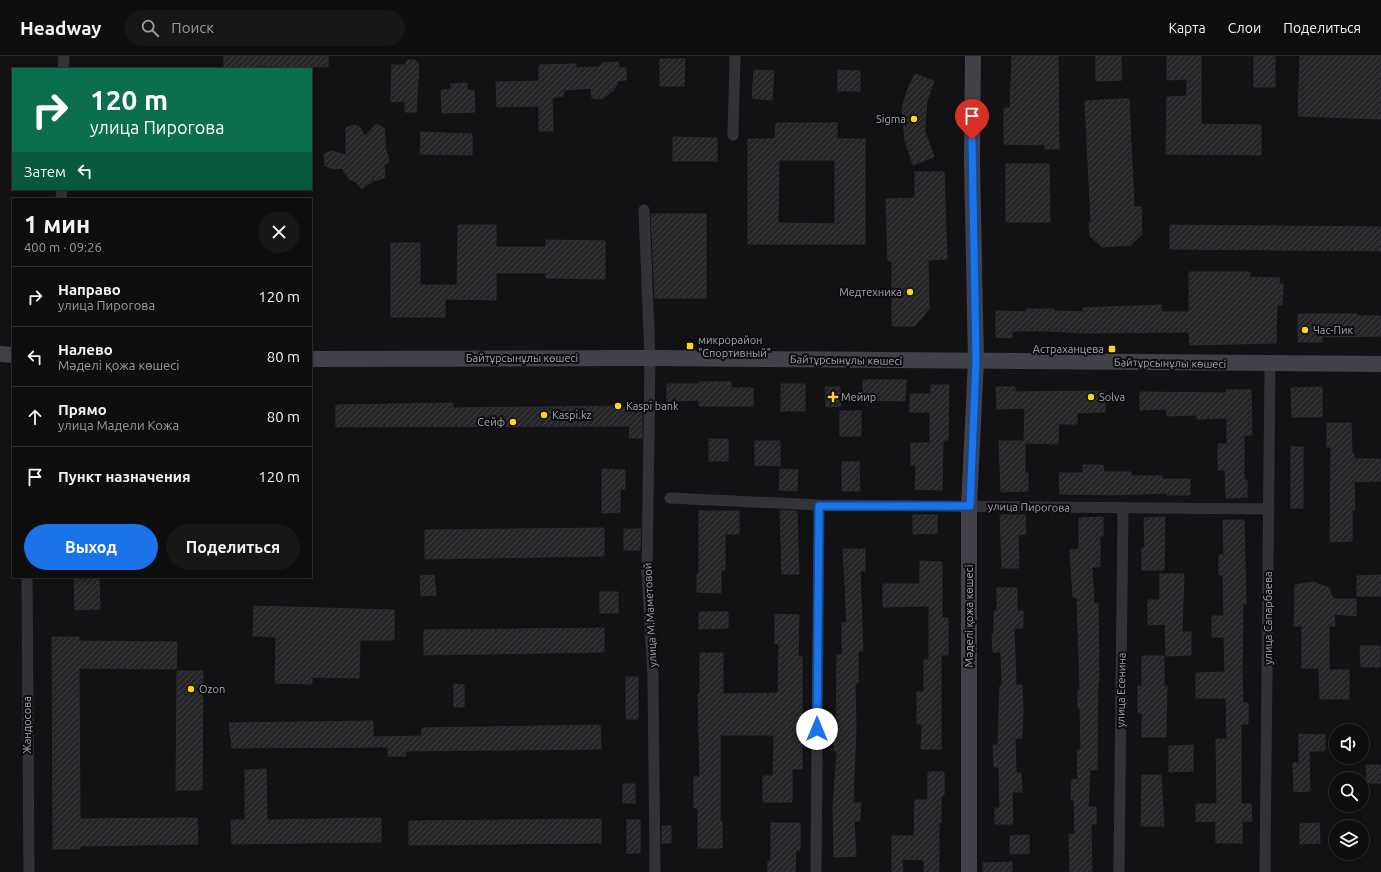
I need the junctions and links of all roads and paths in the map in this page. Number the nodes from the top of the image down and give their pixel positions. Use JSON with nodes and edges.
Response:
{"nodes":[{"id":1,"x":64,"y":56,"type":"edge"},
{"id":2,"x":735,"y":56,"type":"edge"},
{"id":3,"x":973,"y":56,"type":"edge"},
{"id":4,"x":63,"y":68,"type":"edge"},
{"id":5,"x":733,"y":135,"type":"dead end"},
{"id":6,"x":644,"y":210,"type":"dead end"},
{"id":7,"x":0,"y":354,"type":"edge"},
{"id":8,"x":12,"y":355,"type":"edge"},
{"id":9,"x":650,"y":358,"type":"junction"},
{"id":10,"x":312,"y":359,"type":"edge"},
{"id":11,"x":976,"y":361,"type":"junction"},
{"id":12,"x":1270,"y":364,"type":"junction"},
{"id":13,"x":1381,"y":364,"type":"edge"},
{"id":14,"x":670,"y":498,"type":"dead end"},
{"id":15,"x":819,"y":506,"type":"junction"},
{"id":16,"x":970,"y":506,"type":"junction"},
{"id":17,"x":1123,"y":508,"type":"junction"},
{"id":18,"x":1269,"y":509,"type":"junction"},
{"id":19,"x":27,"y":578,"type":"edge"},
{"id":20,"x":29,"y":872,"type":"edge"},
{"id":21,"x":655,"y":872,"type":"edge"},
{"id":22,"x":816,"y":872,"type":"edge"},
{"id":23,"x":969,"y":872,"type":"edge"},
{"id":24,"x":1119,"y":872,"type":"edge"},
{"id":25,"x":1266,"y":872,"type":"edge"}],
"edges":[{"from":1,"to":4,"type":"street"},
{"from":2,"to":5,"type":"street"},
{"from":3,"to":11,"type":"main road","name":"Мәделі қожа көшесі"},
{"from":6,"to":9,"type":"street","name":"улица М.Маметовой"},
{"from":7,"to":8,"type":"main road"},
{"from":9,"to":10,"type":"main road","name":"Байтұрсынұлы көшесі"},
{"from":9,"to":11,"type":"main road","name":"Байтұрсынұлы көшесі"},
{"from":9,"to":21,"type":"street","name":"улица М.Маметовой"},
{"from":11,"to":12,"type":"main road","name":"Байтұрсынұлы көшесі"},
{"from":11,"to":16,"type":"main road","name":"Мәделі қожа көшесі"},
{"from":12,"to":13,"type":"main road","name":"Байтұрсынұлы көшесі"},
{"from":12,"to":18,"type":"street","name":"улица Сапарбаева"},
{"from":14,"to":15,"type":"street","name":"улица Пирогова"},
{"from":15,"to":16,"type":"street","name":"улица Пирогова"},
{"from":15,"to":22,"type":"street"},
{"from":16,"to":17,"type":"street","name":"улица Пирогова"},
{"from":16,"to":23,"type":"main road","name":"Мәделі қожа көшесі"},
{"from":17,"to":18,"type":"street","name":"улица Пирогова"},
{"from":17,"to":24,"type":"street","name":"улица Есенина"},
{"from":18,"to":25,"type":"street","name":"улица Сапарбаева"},
{"from":19,"to":20,"type":"street","name":"Жандосова"}]}
